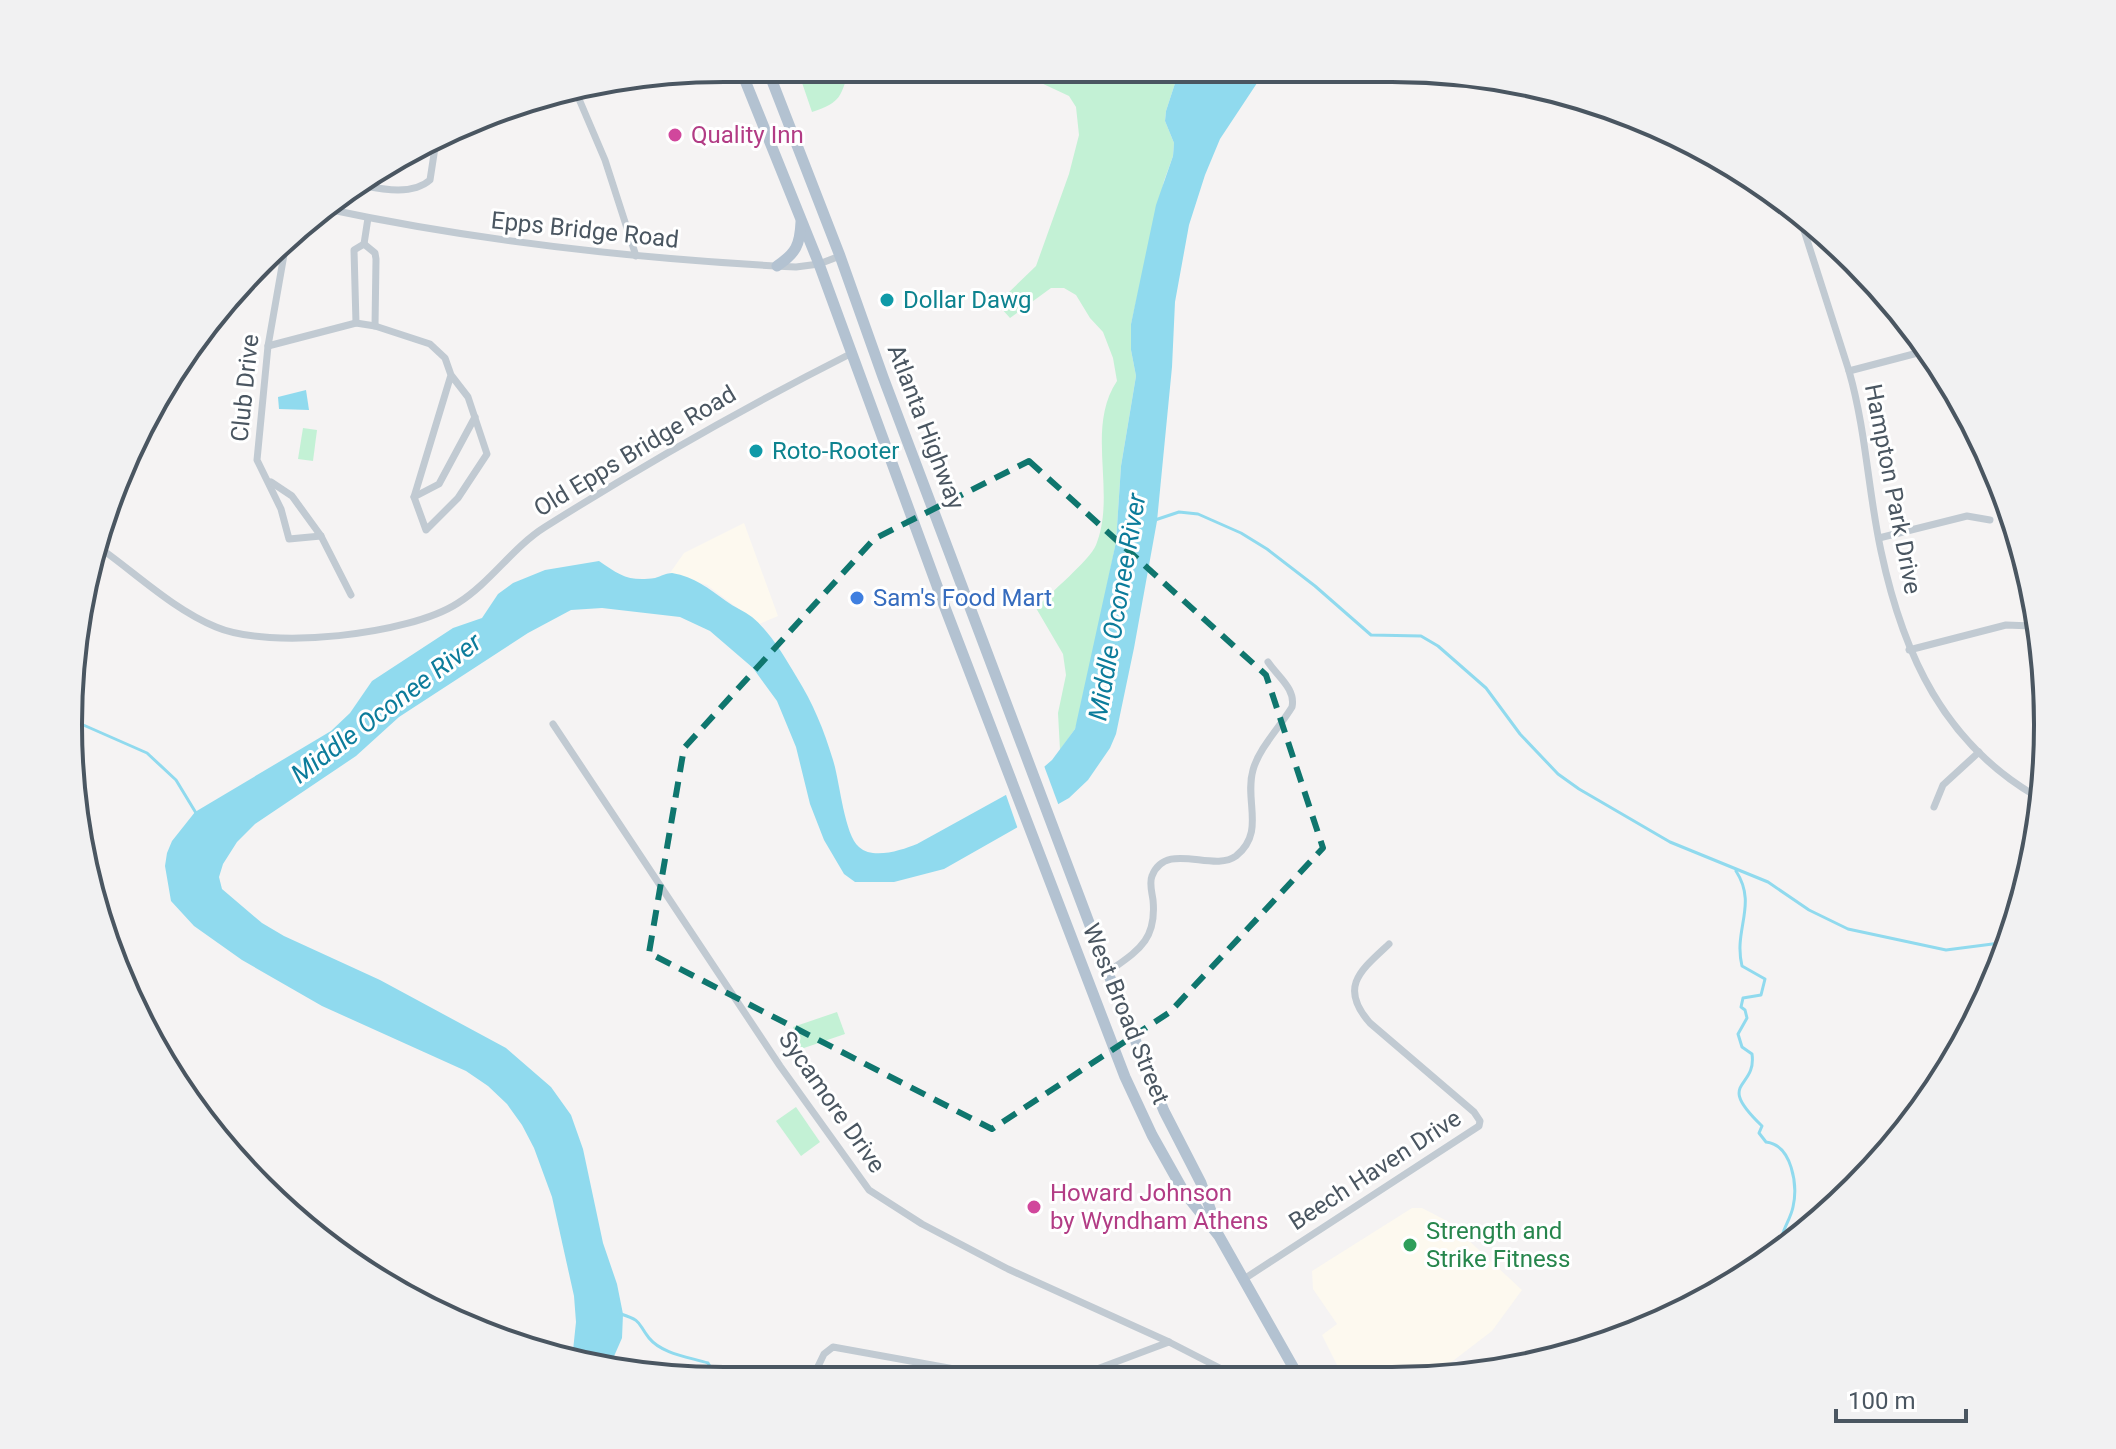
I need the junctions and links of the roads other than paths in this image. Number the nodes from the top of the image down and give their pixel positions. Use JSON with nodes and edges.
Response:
{"nodes":[{"id":1,"x":746,"y":82,"type":"edge"},
{"id":2,"x":772,"y":82,"type":"edge"},
{"id":3,"x":579,"y":99,"type":"edge"},
{"id":4,"x":434,"y":151,"type":"edge"},
{"id":5,"x":374,"y":186,"type":"edge"},
{"id":6,"x":338,"y":211,"type":"edge"},
{"id":7,"x":801,"y":217,"type":"junction"},
{"id":8,"x":368,"y":218,"type":"junction"},
{"id":9,"x":1805,"y":233,"type":"edge"},
{"id":10,"x":364,"y":244,"type":"junction"},
{"id":11,"x":636,"y":256,"type":"junction"},
{"id":12,"x":840,"y":256,"type":"junction"},
{"id":13,"x":284,"y":257,"type":"edge"},
{"id":14,"x":819,"y":264,"type":"junction"},
{"id":15,"x":777,"y":266,"type":"junction"},
{"id":16,"x":356,"y":323,"type":"junction"},
{"id":17,"x":375,"y":326,"type":"junction"},
{"id":18,"x":268,"y":346,"type":"junction"},
{"id":19,"x":852,"y":353,"type":"junction"},
{"id":20,"x":1916,"y":354,"type":"edge"},
{"id":21,"x":1849,"y":371,"type":"junction"},
{"id":22,"x":451,"y":375,"type":"junction"},
{"id":23,"x":475,"y":417,"type":"junction"},
{"id":24,"x":269,"y":481,"type":"junction"},
{"id":25,"x":414,"y":497,"type":"junction"},
{"id":26,"x":1990,"y":520,"type":"dead end"},
{"id":27,"x":321,"y":536,"type":"junction"},
{"id":28,"x":1879,"y":538,"type":"junction"},
{"id":29,"x":106,"y":552,"type":"edge"},
{"id":30,"x":351,"y":595,"type":"dead end"},
{"id":31,"x":2026,"y":626,"type":"edge"},
{"id":32,"x":1909,"y":650,"type":"junction"},
{"id":33,"x":1268,"y":662,"type":"dead end"},
{"id":34,"x":553,"y":724,"type":"dead end"},
{"id":35,"x":1979,"y":752,"type":"junction"},
{"id":36,"x":2031,"y":792,"type":"edge"},
{"id":37,"x":1017,"y":794,"type":"joint"},
{"id":38,"x":1045,"y":801,"type":"joint"},
{"id":39,"x":1934,"y":807,"type":"dead end"},
{"id":40,"x":1389,"y":944,"type":"dead end"},
{"id":41,"x":1108,"y":973,"type":"junction"},
{"id":42,"x":1138,"y":1050,"type":"junction"},
{"id":43,"x":1118,"y":1058,"type":"junction"},
{"id":44,"x":1219,"y":1236,"type":"junction"},
{"id":45,"x":1244,"y":1279,"type":"junction"},
{"id":46,"x":1169,"y":1342,"type":"junction"},
{"id":47,"x":818,"y":1367,"type":"edge"},
{"id":48,"x":928,"y":1367,"type":"edge"},
{"id":49,"x":1102,"y":1367,"type":"edge"},
{"id":50,"x":1218,"y":1367,"type":"edge"},
{"id":51,"x":1292,"y":1367,"type":"edge"}],
"edges":[{"from":1,"to":7,"type":"main road","name":"Atlanta Highway"},
{"from":2,"to":12,"type":"main road","name":"Atlanta Highway"},
{"from":3,"to":11,"type":"street"},
{"from":4,"to":5,"type":"street"},
{"from":6,"to":8,"type":"street","name":"Epps Bridge Road"},
{"from":7,"to":14,"type":"main road","name":"Atlanta Highway"},
{"from":7,"to":15,"type":"main road"},
{"from":8,"to":10,"type":"street"},
{"from":8,"to":11,"type":"street","name":"Epps Bridge Road"},
{"from":9,"to":21,"type":"street","name":"Hampton Park Drive"},
{"from":10,"to":16,"type":"street"},
{"from":10,"to":17,"type":"street"},
{"from":11,"to":15,"type":"street","name":"Epps Bridge Road"},
{"from":12,"to":14,"type":"street","name":"Epps Bridge Road"},
{"from":12,"to":38,"type":"main road","name":"Atlanta Highway"},
{"from":13,"to":18,"type":"street","name":"Club Drive"},
{"from":14,"to":15,"type":"street","name":"Epps Bridge Road"},
{"from":14,"to":19,"type":"main road","name":"Atlanta Highway"},
{"from":16,"to":17,"type":"street"},
{"from":16,"to":18,"type":"street"},
{"from":17,"to":22,"type":"street"},
{"from":18,"to":24,"type":"street","name":"Club Drive"},
{"from":19,"to":29,"type":"street","name":"Old Epps Bridge Road"},
{"from":19,"to":37,"type":"main road","name":"Atlanta Highway"},
{"from":20,"to":21,"type":"street"},
{"from":21,"to":28,"type":"street","name":"Hampton Park Drive"},
{"from":22,"to":23,"type":"street"},
{"from":22,"to":25,"type":"street"},
{"from":23,"to":25,"type":"street"},
{"from":23,"to":25,"type":"street"},
{"from":24,"to":27,"type":"street"},
{"from":24,"to":27,"type":"street","name":"Club Drive"},
{"from":26,"to":28,"type":"street"},
{"from":27,"to":30,"type":"street"},
{"from":28,"to":32,"type":"street","name":"Hampton Park Drive"},
{"from":31,"to":32,"type":"street"},
{"from":32,"to":35,"type":"street","name":"Hampton Park Drive"},
{"from":33,"to":41,"type":"street"},
{"from":34,"to":46,"type":"street","name":"Sycamore Drive"},
{"from":35,"to":36,"type":"street","name":"Hampton Park Drive"},
{"from":35,"to":39,"type":"street"},
{"from":37,"to":43,"type":"main road","name":"West Broad Street"},
{"from":38,"to":41,"type":"main road","name":"West Broad Street"},
{"from":40,"to":45,"type":"street","name":"Beech Haven Drive"},
{"from":41,"to":42,"type":"main road","name":"West Broad Street"},
{"from":42,"to":43,"type":"main road"},
{"from":42,"to":44,"type":"main road","name":"West Broad Street"},
{"from":43,"to":44,"type":"main road","name":"West Broad Street"},
{"from":44,"to":45,"type":"main road","name":"West Broad Street"},
{"from":45,"to":51,"type":"main road","name":"West Broad Street"},
{"from":46,"to":49,"type":"street"},
{"from":46,"to":50,"type":"street","name":"Sycamore Drive"},
{"from":47,"to":48,"type":"street"}]}
